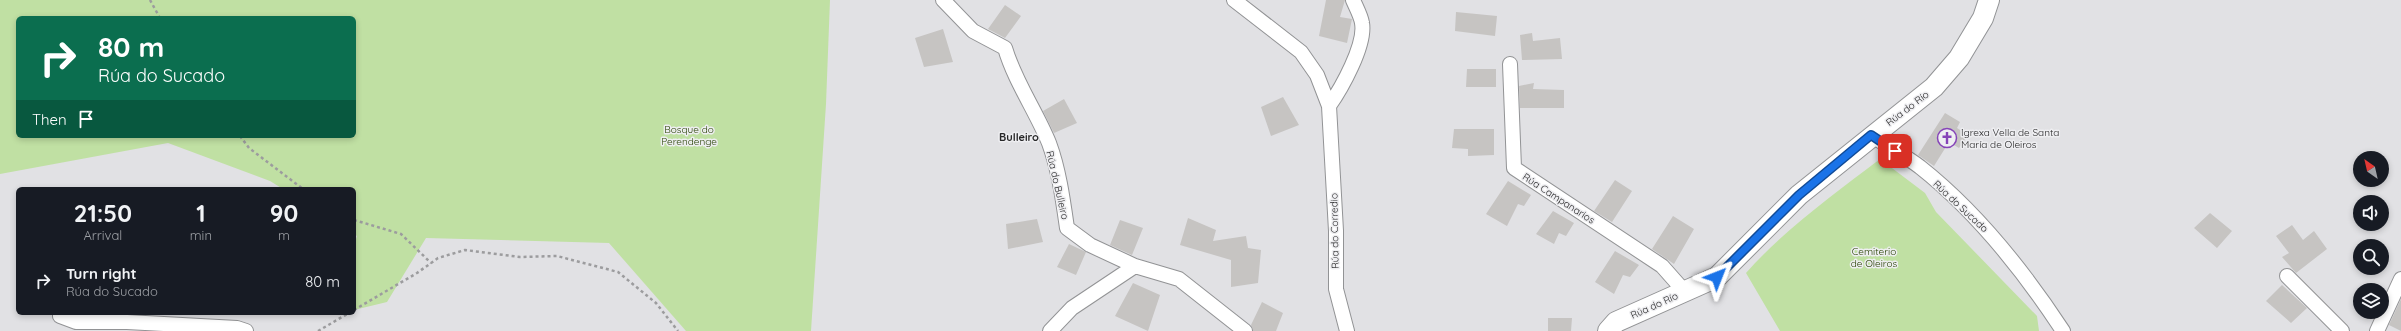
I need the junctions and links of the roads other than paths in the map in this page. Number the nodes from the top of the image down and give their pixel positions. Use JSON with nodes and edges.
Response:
{"nodes":[{"id":1,"x":943,"y":0,"type":"edge"},
{"id":2,"x":1234,"y":0,"type":"edge"},
{"id":3,"x":1354,"y":0,"type":"edge"},
{"id":4,"x":1989,"y":0,"type":"edge"},
{"id":5,"x":1510,"y":64,"type":"dead end"},
{"id":6,"x":1329,"y":106,"type":"junction"},
{"id":7,"x":1871,"y":135,"type":"junction"},
{"id":8,"x":1135,"y":266,"type":"junction"},
{"id":9,"x":2287,"y":276,"type":"dead end"},
{"id":10,"x":2401,"y":279,"type":"edge"},
{"id":11,"x":1684,"y":292,"type":"junction"},
{"id":12,"x":60,"y":316,"type":"dead end"},
{"id":13,"x":246,"y":331,"type":"edge"},
{"id":14,"x":1050,"y":331,"type":"edge"},
{"id":15,"x":1245,"y":331,"type":"edge"},
{"id":16,"x":1347,"y":331,"type":"edge"},
{"id":17,"x":1608,"y":331,"type":"edge"},
{"id":18,"x":2063,"y":331,"type":"edge"},
{"id":19,"x":2342,"y":331,"type":"edge"},
{"id":20,"x":2377,"y":331,"type":"edge"}],
"edges":[{"from":1,"to":8,"type":"street","name":"Rúa do Bulleiro"},
{"from":2,"to":6,"type":"street","name":"Rúa do Corredio"},
{"from":3,"to":6,"type":"street"},
{"from":4,"to":7,"type":"street","name":"Rúa do Río"},
{"from":5,"to":11,"type":"street","name":"Rúa Campanarios"},
{"from":6,"to":16,"type":"street","name":"Rúa do Corredio"},
{"from":7,"to":11,"type":"street","name":"Rúa do Río"},
{"from":7,"to":18,"type":"street","name":"Rúa do Sucado"},
{"from":8,"to":14,"type":"street"},
{"from":8,"to":15,"type":"street","name":"Rúa do Bulleiro"},
{"from":9,"to":19,"type":"street"},
{"from":10,"to":20,"type":"street"},
{"from":11,"to":17,"type":"street","name":"Rúa do Río"},
{"from":12,"to":13,"type":"street"}]}
